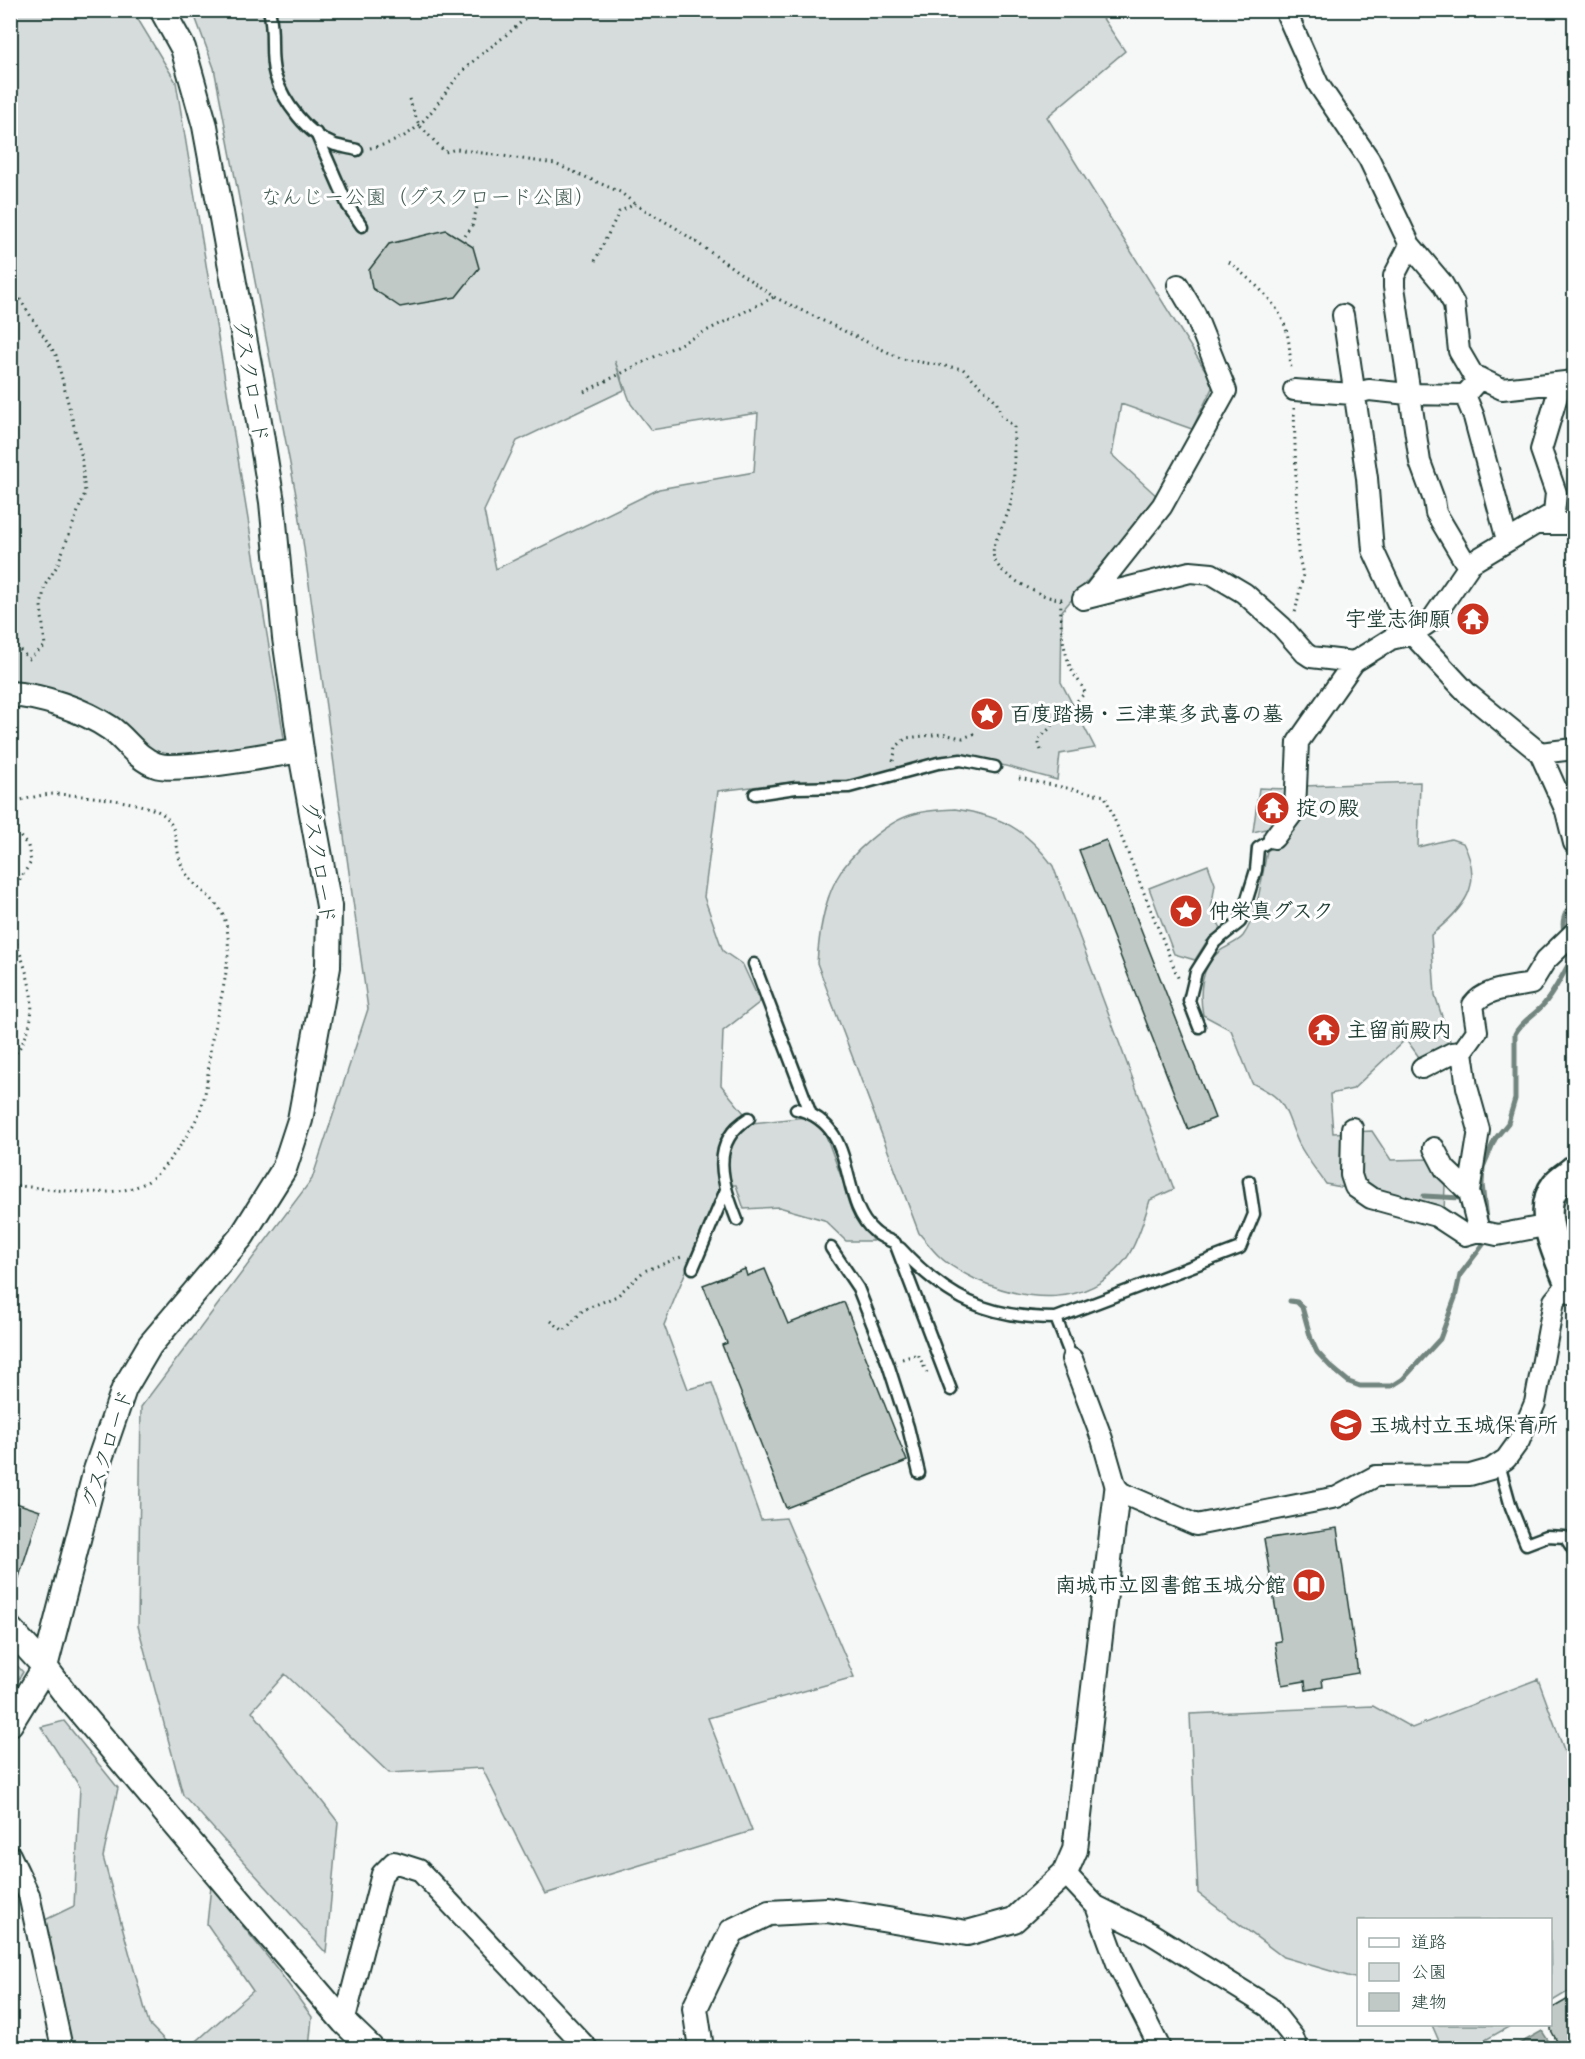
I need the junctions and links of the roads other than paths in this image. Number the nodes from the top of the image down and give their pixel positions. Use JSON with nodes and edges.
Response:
{"nodes":[{"id":1,"x":162,"y":10,"type":"edge"},
{"id":2,"x":269,"y":10,"type":"edge"},
{"id":3,"x":1285,"y":10,"type":"edge"},
{"id":4,"x":316,"y":133,"type":"junction"},
{"id":5,"x":357,"y":150,"type":"road end"},
{"id":6,"x":362,"y":226,"type":"dead end"},
{"id":7,"x":1410,"y":246,"type":"junction"},
{"id":8,"x":1178,"y":285,"type":"dead end"},
{"id":9,"x":1343,"y":315,"type":"dead end"},
{"id":10,"x":1480,"y":378,"type":"junction"},
{"id":11,"x":1568,"y":382,"type":"edge"},
{"id":12,"x":1294,"y":390,"type":"road end"},
{"id":13,"x":1353,"y":394,"type":"junction"},
{"id":14,"x":1408,"y":394,"type":"junction"},
{"id":15,"x":1465,"y":395,"type":"junction"},
{"id":16,"x":1575,"y":524,"type":"edge"},
{"id":17,"x":1534,"y":525,"type":"junction"},
{"id":18,"x":1507,"y":540,"type":"junction"},
{"id":19,"x":1468,"y":567,"type":"junction"},
{"id":20,"x":1412,"y":634,"type":"junction"},
{"id":21,"x":1354,"y":662,"type":"junction"},
{"id":22,"x":10,"y":694,"type":"edge"},
{"id":23,"x":1575,"y":749,"type":"edge"},
{"id":24,"x":301,"y":750,"type":"junction"},
{"id":25,"x":1540,"y":753,"type":"junction"},
{"id":26,"x":995,"y":767,"type":"dead end"},
{"id":27,"x":755,"y":794,"type":"dead end"},
{"id":28,"x":1274,"y":838,"type":"joint"},
{"id":29,"x":1575,"y":843,"type":"edge"},
{"id":30,"x":1575,"y":933,"type":"edge"},
{"id":31,"x":754,"y":964,"type":"dead end"},
{"id":32,"x":1199,"y":1027,"type":"dead end"},
{"id":33,"x":1462,"y":1052,"type":"junction"},
{"id":34,"x":1422,"y":1068,"type":"dead end"},
{"id":35,"x":796,"y":1109,"type":"dead end"},
{"id":36,"x":810,"y":1112,"type":"junction"},
{"id":37,"x":748,"y":1118,"type":"dead end"},
{"id":38,"x":1352,"y":1128,"type":"dead end"},
{"id":39,"x":1434,"y":1148,"type":"dead end"},
{"id":40,"x":1575,"y":1170,"type":"edge"},
{"id":41,"x":1249,"y":1181,"type":"dead end"},
{"id":42,"x":727,"y":1190,"type":"junction"},
{"id":43,"x":1469,"y":1192,"type":"junction"},
{"id":44,"x":737,"y":1220,"type":"dead end"},
{"id":45,"x":1550,"y":1224,"type":"junction"},
{"id":46,"x":1485,"y":1233,"type":"junction"},
{"id":47,"x":895,"y":1243,"type":"junction"},
{"id":48,"x":831,"y":1248,"type":"dead end"},
{"id":49,"x":695,"y":1264,"type":"road end"},
{"id":50,"x":1572,"y":1287,"type":"edge"},
{"id":51,"x":1056,"y":1318,"type":"junction"},
{"id":52,"x":1072,"y":1359,"type":"joint"},
{"id":53,"x":951,"y":1390,"type":"dead end"},
{"id":54,"x":1499,"y":1464,"type":"junction"},
{"id":55,"x":919,"y":1473,"type":"dead end"},
{"id":56,"x":1117,"y":1491,"type":"junction"},
{"id":57,"x":1575,"y":1551,"type":"edge"},
{"id":58,"x":10,"y":1629,"type":"edge"},
{"id":59,"x":45,"y":1667,"type":"junction"},
{"id":60,"x":10,"y":1724,"type":"edge"},
{"id":61,"x":10,"y":1855,"type":"edge"},
{"id":62,"x":1065,"y":1873,"type":"junction"},
{"id":63,"x":1096,"y":1906,"type":"junction"},
{"id":64,"x":344,"y":2022,"type":"junction"},
{"id":65,"x":62,"y":2049,"type":"edge"},
{"id":66,"x":371,"y":2049,"type":"edge"},
{"id":67,"x":587,"y":2049,"type":"edge"},
{"id":68,"x":701,"y":2049,"type":"edge"},
{"id":69,"x":1160,"y":2049,"type":"edge"},
{"id":70,"x":1297,"y":2049,"type":"edge"}],
"edges":[{"from":1,"to":24,"type":"street","name":"グスクロード"},
{"from":2,"to":4,"type":"lane"},
{"from":3,"to":7,"type":"street"},
{"from":4,"to":5,"type":"lane"},
{"from":4,"to":6,"type":"lane"},
{"from":7,"to":10,"type":"street"},
{"from":7,"to":14,"type":"street"},
{"from":8,"to":21,"type":"street"},
{"from":9,"to":13,"type":"street"},
{"from":10,"to":11,"type":"street"},
{"from":10,"to":15,"type":"street"},
{"from":11,"to":17,"type":"street"},
{"from":12,"to":13,"type":"street"},
{"from":13,"to":14,"type":"street"},
{"from":13,"to":20,"type":"street"},
{"from":14,"to":15,"type":"street"},
{"from":14,"to":19,"type":"street"},
{"from":15,"to":18,"type":"street"},
{"from":16,"to":17,"type":"street"},
{"from":17,"to":18,"type":"street"},
{"from":18,"to":19,"type":"street"},
{"from":19,"to":20,"type":"street"},
{"from":20,"to":21,"type":"street"},
{"from":20,"to":25,"type":"street"},
{"from":21,"to":28,"type":"street"},
{"from":22,"to":24,"type":"street"},
{"from":23,"to":25,"type":"street"},
{"from":24,"to":59,"type":"street","name":"グスクロード"},
{"from":25,"to":29,"type":"street"},
{"from":26,"to":27,"type":"lane"},
{"from":28,"to":32,"type":"lane"},
{"from":30,"to":33,"type":"street"},
{"from":31,"to":36,"type":"lane"},
{"from":33,"to":34,"type":"street"},
{"from":33,"to":43,"type":"street"},
{"from":35,"to":36,"type":"lane"},
{"from":36,"to":47,"type":"lane"},
{"from":37,"to":42,"type":"lane"},
{"from":38,"to":46,"type":"street"},
{"from":39,"to":43,"type":"street"},
{"from":40,"to":45,"type":"main road"},
{"from":41,"to":51,"type":"lane"},
{"from":42,"to":44,"type":"lane"},
{"from":42,"to":49,"type":"lane"},
{"from":43,"to":46,"type":"street"},
{"from":45,"to":46,"type":"street"},
{"from":45,"to":50,"type":"main road"},
{"from":47,"to":51,"type":"lane"},
{"from":47,"to":53,"type":"lane"},
{"from":48,"to":55,"type":"lane"},
{"from":50,"to":54,"type":"street"},
{"from":51,"to":52,"type":"lane"},
{"from":52,"to":56,"type":"street"},
{"from":54,"to":56,"type":"street"},
{"from":54,"to":57,"type":"lane"},
{"from":56,"to":62,"type":"street"},
{"from":58,"to":59,"type":"street"},
{"from":59,"to":60,"type":"street","name":"グスクロード"},
{"from":59,"to":64,"type":"street"},
{"from":61,"to":65,"type":"street"},
{"from":62,"to":63,"type":"street"},
{"from":62,"to":68,"type":"street"},
{"from":63,"to":69,"type":"street"},
{"from":63,"to":70,"type":"street"},
{"from":64,"to":66,"type":"street"},
{"from":64,"to":67,"type":"street"}]}
